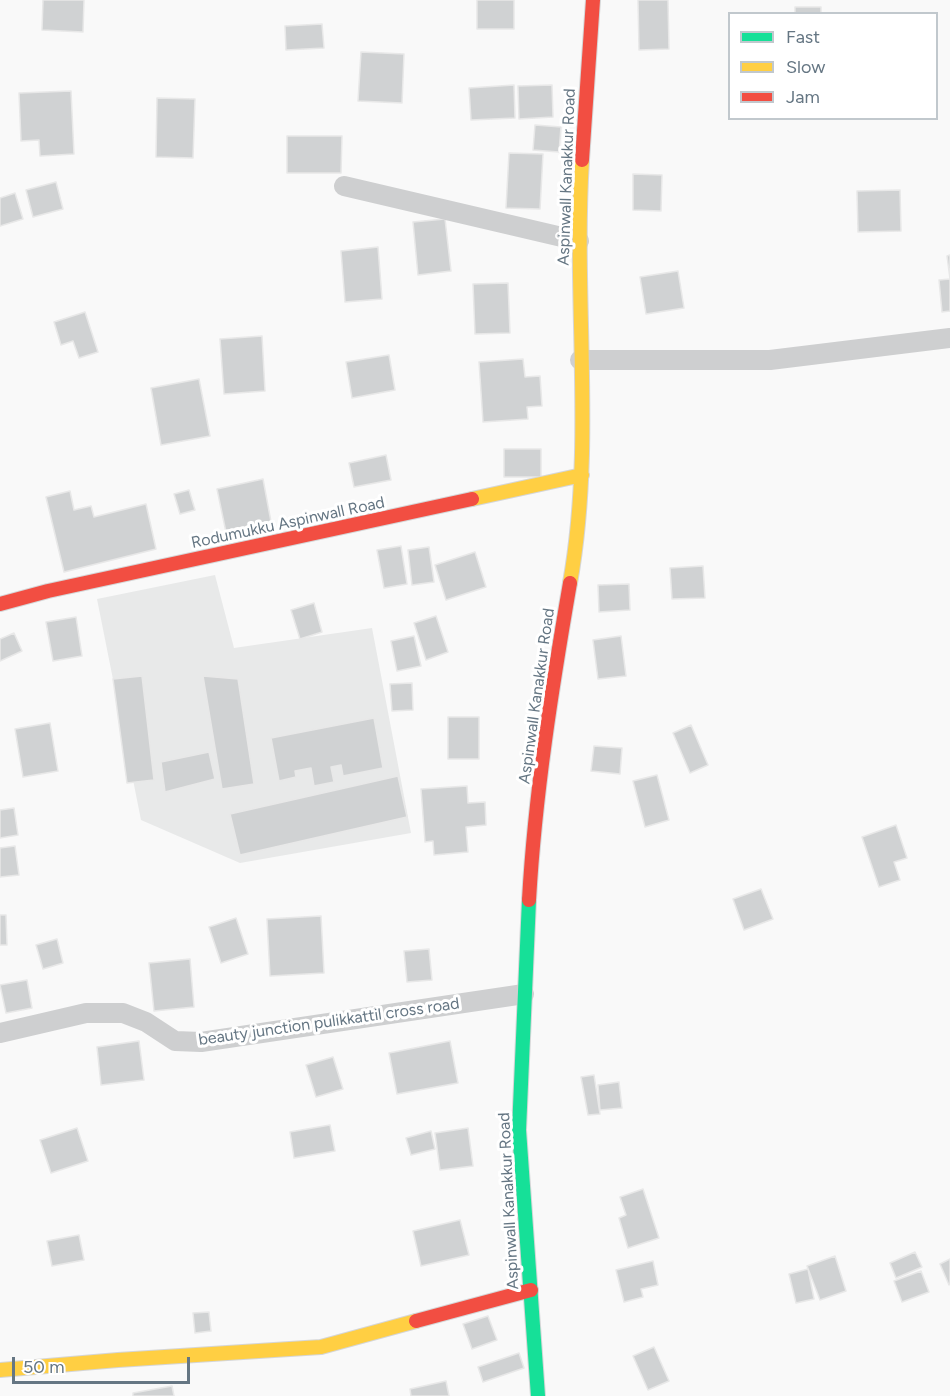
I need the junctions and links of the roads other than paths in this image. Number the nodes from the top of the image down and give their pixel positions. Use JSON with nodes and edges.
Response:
{"nodes":[{"id":1,"x":593,"y":0,"type":"edge"},
{"id":2,"x":344,"y":186,"type":"dead end"},
{"id":3,"x":579,"y":241,"type":"junction"},
{"id":4,"x":950,"y":338,"type":"edge"},
{"id":5,"x":580,"y":360,"type":"junction"},
{"id":6,"x":582,"y":476,"type":"junction"},
{"id":7,"x":0,"y":604,"type":"edge"},
{"id":8,"x":524,"y":993,"type":"junction"},
{"id":9,"x":0,"y":1033,"type":"edge"},
{"id":10,"x":531,"y":1290,"type":"junction"},
{"id":11,"x":0,"y":1370,"type":"edge"},
{"id":12,"x":538,"y":1396,"type":"edge"}],
"edges":[{"from":1,"to":3,"type":"main road","name":"Aspinwall Kanakkur Road"},
{"from":2,"to":3,"type":"street"},
{"from":3,"to":5,"type":"main road","name":"Aspinwall Kanakkur Road"},
{"from":4,"to":5,"type":"street"},
{"from":5,"to":6,"type":"main road","name":"Aspinwall Kanakkur Road"},
{"from":6,"to":7,"type":"main road","name":"Rodumukku Aspinwall Road"},
{"from":6,"to":8,"type":"main road","name":"Aspinwall Kanakkur Road"},
{"from":8,"to":9,"type":"street","name":"beauty junction pulikkattil cross road"},
{"from":8,"to":10,"type":"main road","name":"Aspinwall Kanakkur Road"},
{"from":10,"to":11,"type":"main road"},
{"from":10,"to":12,"type":"main road","name":"Aspinwall Kanakkur Road"}]}
